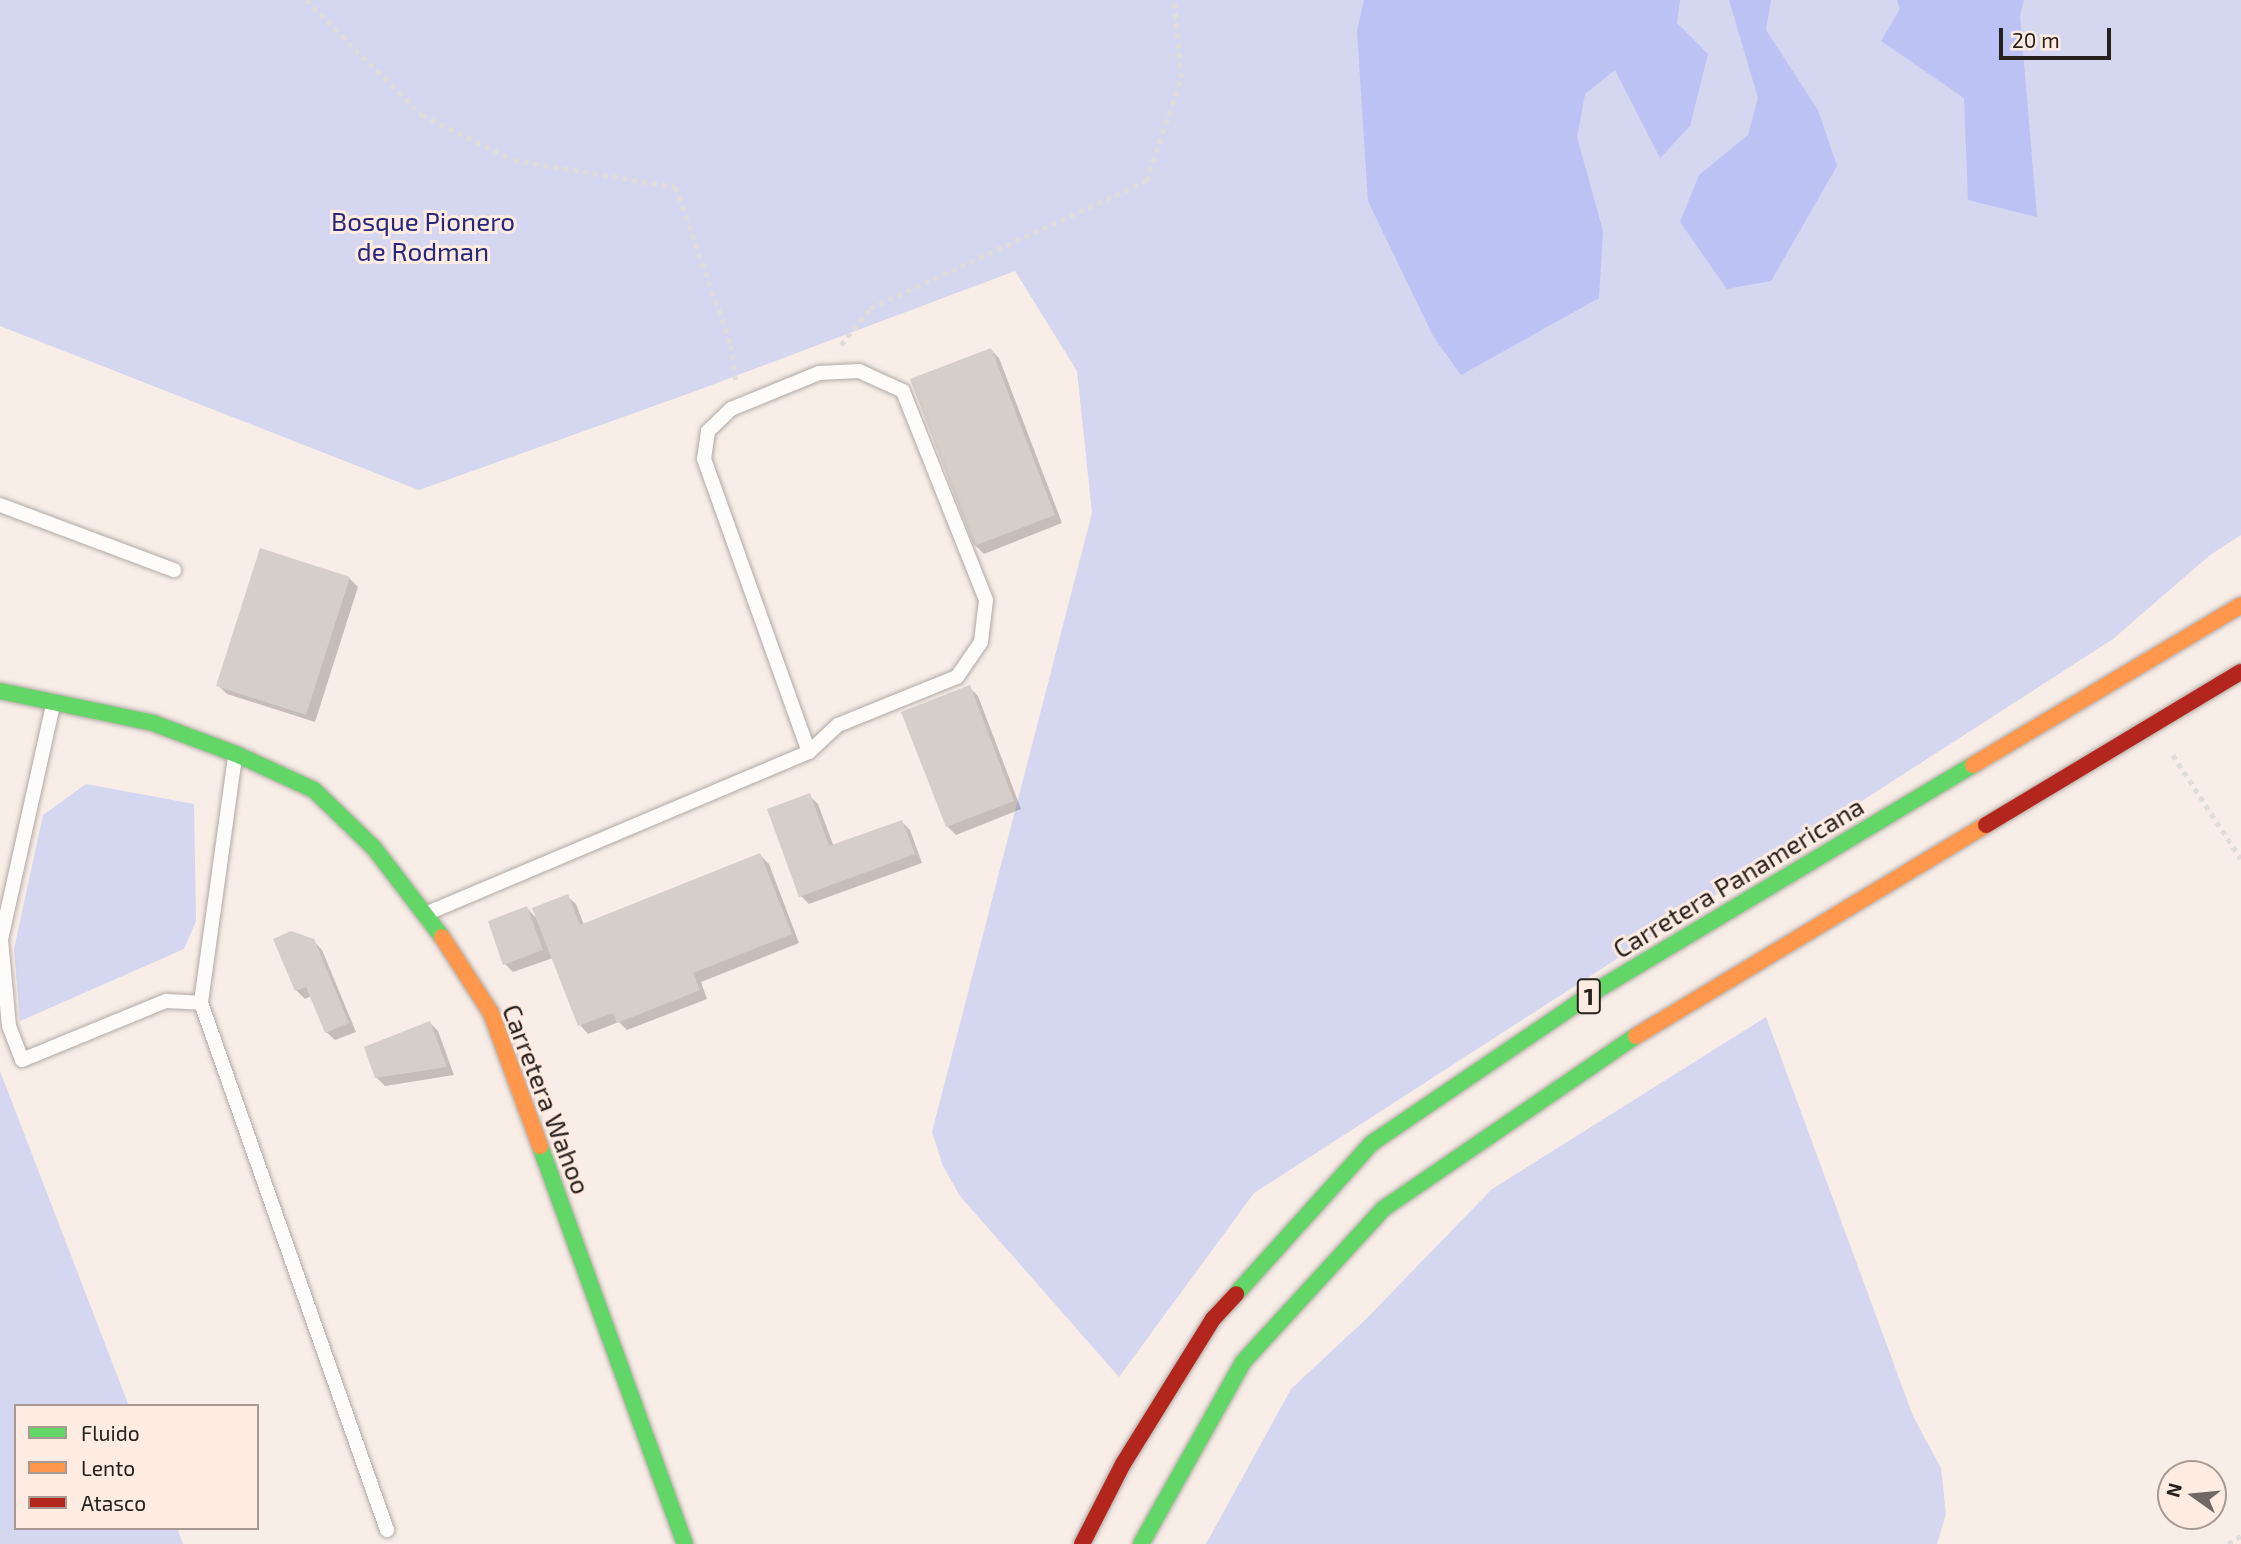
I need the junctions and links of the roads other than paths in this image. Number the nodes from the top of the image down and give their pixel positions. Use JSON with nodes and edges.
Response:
{"nodes":[{"id":1,"x":0,"y":505,"type":"edge"},
{"id":2,"x":174,"y":570,"type":"dead end"},
{"id":3,"x":2241,"y":596,"type":"edge"},
{"id":4,"x":2241,"y":605,"type":"edge"},
{"id":5,"x":2215,"y":620,"type":"junction"},
{"id":6,"x":2241,"y":672,"type":"edge"},
{"id":7,"x":0,"y":691,"type":"edge"},
{"id":8,"x":54,"y":701,"type":"junction"},
{"id":9,"x":809,"y":752,"type":"junction"},
{"id":10,"x":236,"y":754,"type":"junction"},
{"id":11,"x":426,"y":913,"type":"junction"},
{"id":12,"x":201,"y":1003,"type":"junction"},
{"id":13,"x":387,"y":1530,"type":"dead end"},
{"id":14,"x":685,"y":1544,"type":"edge"},
{"id":15,"x":1082,"y":1544,"type":"edge"},
{"id":16,"x":1141,"y":1544,"type":"edge"}],
"edges":[{"from":1,"to":2,"type":"lane"},
{"from":3,"to":5,"type":"main road"},
{"from":4,"to":5,"type":"main road","name":"Carretera Panamericana","number":"1"},
{"from":5,"to":15,"type":"main road","name":"Carretera Panamericana","number":"1"},
{"from":6,"to":16,"type":"main road","number":"1"},
{"from":7,"to":8,"type":"main road","name":"Carretera Wahoo"},
{"from":8,"to":10,"type":"main road","name":"Carretera Wahoo"},
{"from":8,"to":12,"type":"lane"},
{"from":9,"to":9,"type":"lane"},
{"from":9,"to":11,"type":"lane"},
{"from":10,"to":11,"type":"main road","name":"Carretera Wahoo"},
{"from":10,"to":12,"type":"lane"},
{"from":11,"to":14,"type":"main road","name":"Carretera Wahoo"},
{"from":12,"to":13,"type":"lane"}]}
